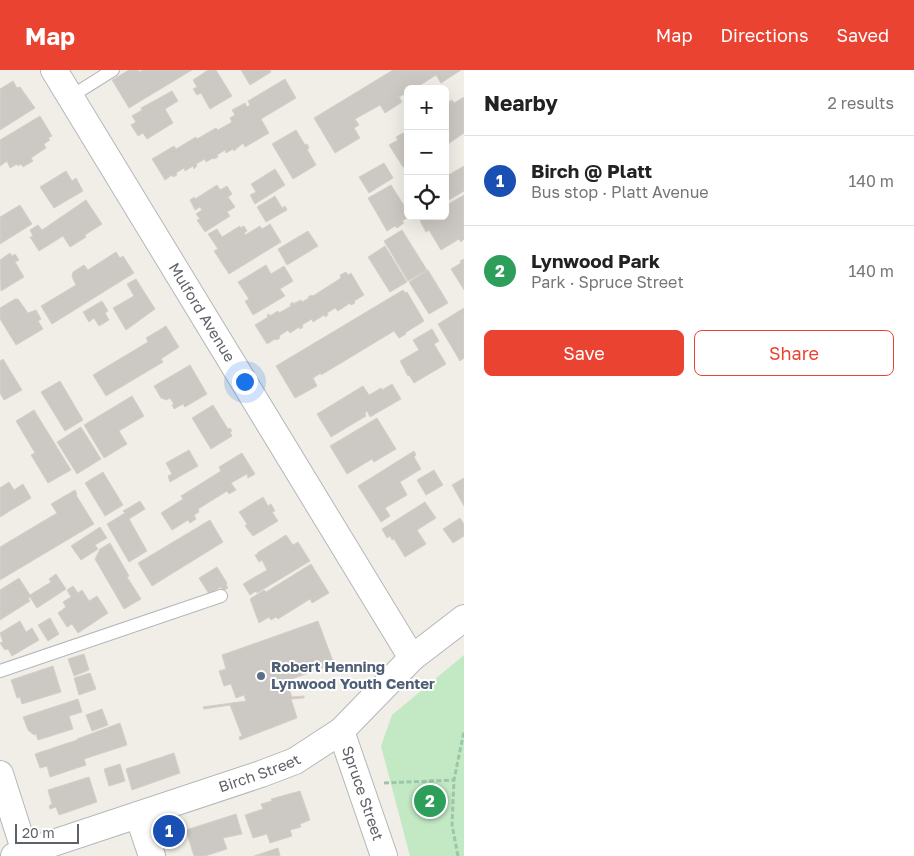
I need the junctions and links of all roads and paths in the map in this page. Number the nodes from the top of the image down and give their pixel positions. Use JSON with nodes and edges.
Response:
{"nodes":[{"id":1,"x":54,"y":70,"type":"edge"},
{"id":2,"x":113,"y":70,"type":"edge"},
{"id":3,"x":70,"y":97,"type":"junction"},
{"id":4,"x":220,"y":596,"type":"dead end"},
{"id":5,"x":464,"y":618,"type":"edge"},
{"id":6,"x":412,"y":658,"type":"junction"},
{"id":7,"x":0,"y":671,"type":"edge"},
{"id":8,"x":464,"y":730,"type":"edge"},
{"id":9,"x":341,"y":731,"type":"junction"},
{"id":10,"x":0,"y":774,"type":"edge"},
{"id":11,"x":454,"y":780,"type":"junction"},
{"id":12,"x":383,"y":783,"type":"dead end"},
{"id":13,"x":138,"y":815,"type":"junction"},
{"id":14,"x":20,"y":854,"type":"edge"},
{"id":15,"x":152,"y":856,"type":"edge"},
{"id":16,"x":384,"y":856,"type":"edge"},
{"id":17,"x":458,"y":856,"type":"edge"}],
"edges":[{"from":1,"to":3,"type":"street","name":"Mulford Avenue"},
{"from":2,"to":3,"type":"lane"},
{"from":3,"to":6,"type":"street","name":"Mulford Avenue"},
{"from":4,"to":7,"type":"lane"},
{"from":5,"to":6,"type":"street","name":"Birch Street"},
{"from":6,"to":9,"type":"street","name":"Birch Street"},
{"from":8,"to":11,"type":"path"},
{"from":9,"to":13,"type":"street","name":"Birch Street"},
{"from":9,"to":16,"type":"street","name":"Spruce Street"},
{"from":10,"to":14,"type":"street"},
{"from":11,"to":12,"type":"path"},
{"from":11,"to":17,"type":"path"},
{"from":13,"to":14,"type":"street","name":"Birch Street"},
{"from":13,"to":15,"type":"street"}]}
